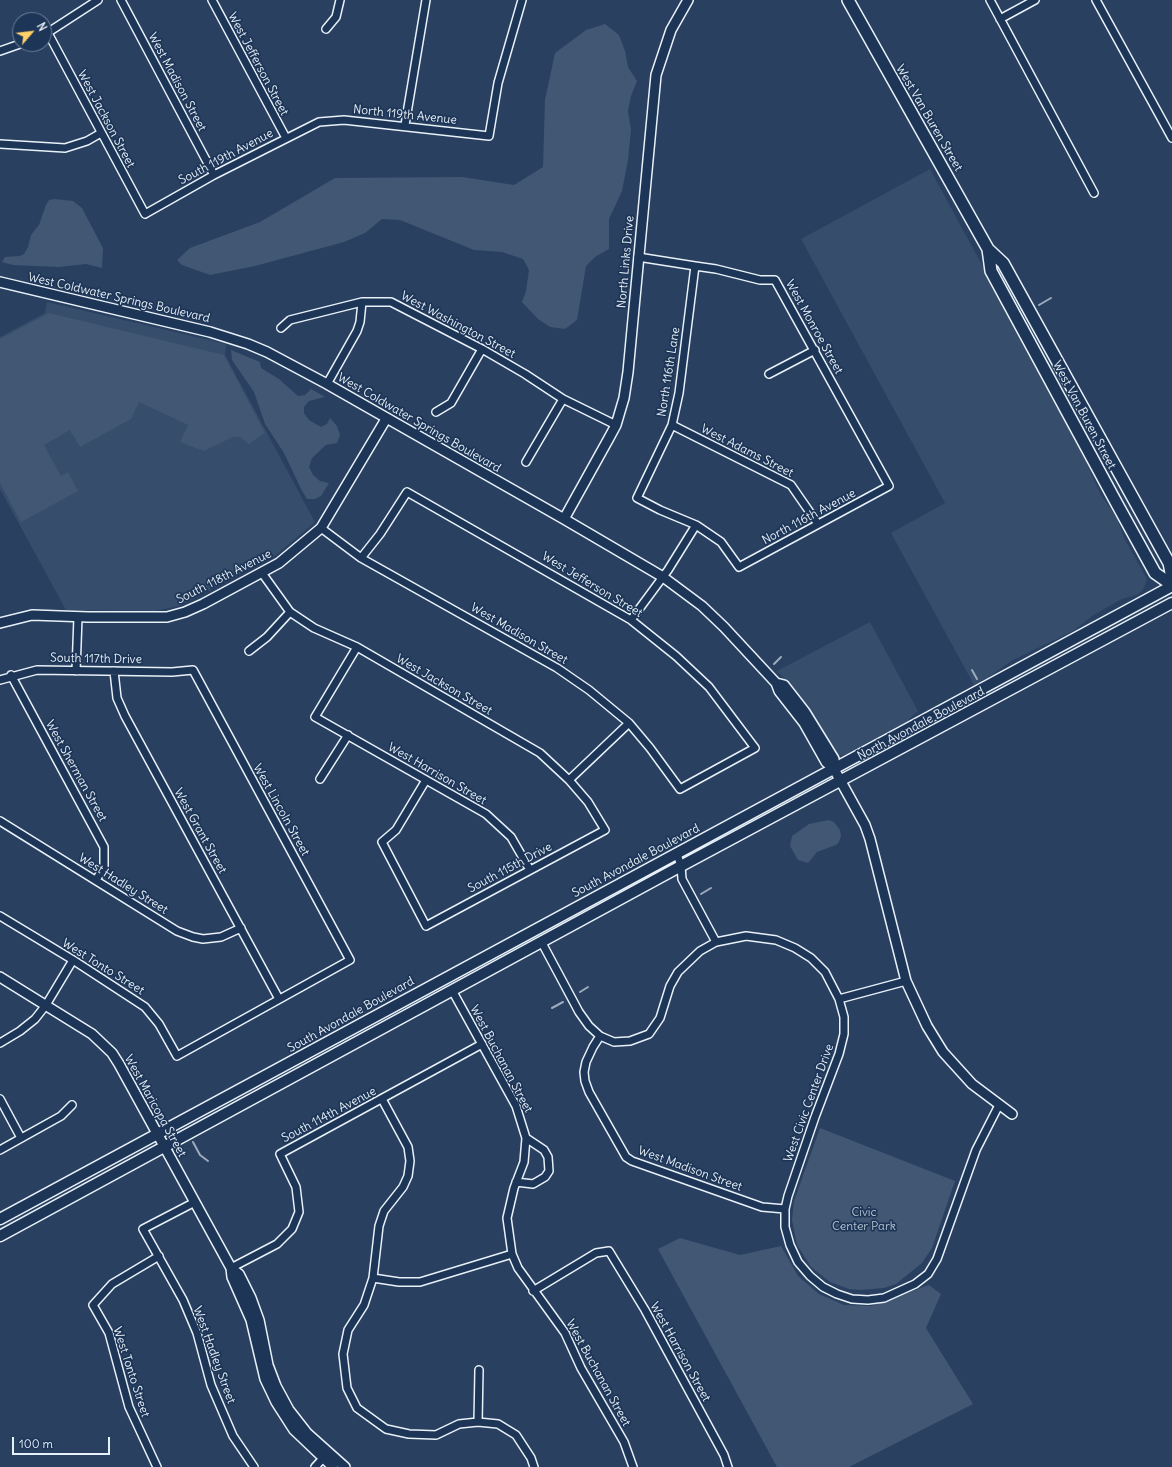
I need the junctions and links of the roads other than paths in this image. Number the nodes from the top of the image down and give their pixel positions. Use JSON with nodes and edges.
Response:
{"nodes":[{"id":1,"x":98,"y":0,"type":"edge"},
{"id":2,"x":121,"y":0,"type":"edge"},
{"id":3,"x":212,"y":0,"type":"edge"},
{"id":4,"x":340,"y":0,"type":"edge"},
{"id":5,"x":426,"y":0,"type":"edge"},
{"id":6,"x":522,"y":0,"type":"edge"},
{"id":7,"x":688,"y":0,"type":"edge"},
{"id":8,"x":848,"y":0,"type":"edge"},
{"id":9,"x":990,"y":0,"type":"edge"},
{"id":10,"x":1035,"y":0,"type":"edge"},
{"id":11,"x":1096,"y":0,"type":"edge"},
{"id":12,"x":1000,"y":19,"type":"junction"},
{"id":13,"x":326,"y":29,"type":"dead end"},
{"id":14,"x":52,"y":30,"type":"edge"},
{"id":15,"x":52,"y":45,"type":"edge"},
{"id":16,"x":12,"y":47,"type":"edge"},
{"id":17,"x":0,"y":51,"type":"edge"},
{"id":18,"x":319,"y":122,"type":"joint"},
{"id":19,"x":405,"y":125,"type":"junction"},
{"id":20,"x":101,"y":133,"type":"junction"},
{"id":21,"x":286,"y":138,"type":"junction"},
{"id":22,"x":1172,"y":138,"type":"edge"},
{"id":23,"x":0,"y":144,"type":"edge"},
{"id":24,"x":214,"y":175,"type":"junction"},
{"id":25,"x":1094,"y":193,"type":"dead end"},
{"id":26,"x":145,"y":214,"type":"joint"},
{"id":27,"x":988,"y":249,"type":"junction"},
{"id":28,"x":638,"y":257,"type":"junction"},
{"id":29,"x":695,"y":266,"type":"junction"},
{"id":30,"x":0,"y":282,"type":"edge"},
{"id":31,"x":362,"y":302,"type":"junction"},
{"id":32,"x":1019,"y":322,"type":"junction"},
{"id":33,"x":281,"y":328,"type":"dead end"},
{"id":34,"x":482,"y":349,"type":"junction"},
{"id":35,"x":815,"y":350,"type":"junction"},
{"id":36,"x":1058,"y":364,"type":"junction"},
{"id":37,"x":769,"y":374,"type":"dead end"},
{"id":38,"x":1048,"y":376,"type":"junction"},
{"id":39,"x":327,"y":384,"type":"junction"},
{"id":40,"x":564,"y":400,"type":"junction"},
{"id":41,"x":436,"y":412,"type":"dead end"},
{"id":42,"x":386,"y":419,"type":"junction"},
{"id":43,"x":616,"y":424,"type":"junction"},
{"id":44,"x":672,"y":425,"type":"junction"},
{"id":45,"x":1092,"y":426,"type":"junction"},
{"id":46,"x":526,"y":462,"type":"dead end"},
{"id":47,"x":889,"y":486,"type":"joint"},
{"id":48,"x":564,"y":519,"type":"junction"},
{"id":49,"x":818,"y":524,"type":"junction"},
{"id":50,"x":696,"y":525,"type":"junction"},
{"id":51,"x":321,"y":528,"type":"junction"},
{"id":52,"x":361,"y":558,"type":"junction"},
{"id":53,"x":262,"y":573,"type":"junction"},
{"id":54,"x":663,"y":577,"type":"junction"},
{"id":55,"x":1172,"y":578,"type":"edge"},
{"id":56,"x":1172,"y":586,"type":"edge"},
{"id":57,"x":1172,"y":603,"type":"edge"},
{"id":58,"x":290,"y":612,"type":"junction"},
{"id":59,"x":78,"y":617,"type":"junction"},
{"id":60,"x":631,"y":620,"type":"junction"},
{"id":61,"x":0,"y":623,"type":"edge"},
{"id":62,"x":357,"y":647,"type":"junction"},
{"id":63,"x":1059,"y":647,"type":"junction"},
{"id":64,"x":249,"y":651,"type":"dead end"},
{"id":65,"x":193,"y":670,"type":"joint"},
{"id":66,"x":76,"y":671,"type":"junction"},
{"id":67,"x":114,"y":671,"type":"junction"},
{"id":68,"x":11,"y":675,"type":"junction"},
{"id":69,"x":0,"y":680,"type":"edge"},
{"id":70,"x":999,"y":680,"type":"junction"},
{"id":71,"x":1015,"y":688,"type":"junction"},
{"id":72,"x":629,"y":723,"type":"junction"},
{"id":73,"x":947,"y":725,"type":"junction"},
{"id":74,"x":348,"y":736,"type":"junction"},
{"id":75,"x":834,"y":769,"type":"junction"},
{"id":76,"x":320,"y":779,"type":"dead end"},
{"id":77,"x":426,"y":780,"type":"junction"},
{"id":78,"x":570,"y":780,"type":"junction"},
{"id":79,"x":841,"y":782,"type":"junction"},
{"id":80,"x":680,"y":789,"type":"joint"},
{"id":81,"x":0,"y":821,"type":"edge"},
{"id":82,"x":604,"y":830,"type":"joint"},
{"id":83,"x":715,"y":834,"type":"joint"},
{"id":84,"x":677,"y":854,"type":"junction"},
{"id":85,"x":681,"y":866,"type":"junction"},
{"id":86,"x":530,"y":870,"type":"junction"},
{"id":87,"x":96,"y":880,"type":"junction"},
{"id":88,"x":0,"y":916,"type":"edge"},
{"id":89,"x":241,"y":928,"type":"junction"},
{"id":90,"x":536,"y":930,"type":"junction"},
{"id":91,"x":716,"y":942,"type":"junction"},
{"id":92,"x":542,"y":943,"type":"junction"},
{"id":93,"x":73,"y":960,"type":"junction"},
{"id":94,"x":0,"y":977,"type":"edge"},
{"id":95,"x":906,"y":981,"type":"junction"},
{"id":96,"x":453,"y":992,"type":"junction"},
{"id":97,"x":279,"y":999,"type":"junction"},
{"id":98,"x":839,"y":999,"type":"junction"},
{"id":99,"x":46,"y":1005,"type":"junction"},
{"id":100,"x":600,"y":1036,"type":"junction"},
{"id":101,"x":0,"y":1043,"type":"edge"},
{"id":102,"x":482,"y":1044,"type":"junction"},
{"id":103,"x":0,"y":1098,"type":"edge"},
{"id":104,"x":382,"y":1099,"type":"junction"},
{"id":105,"x":72,"y":1105,"type":"dead end"},
{"id":106,"x":999,"y":1105,"type":"junction"},
{"id":107,"x":1012,"y":1114,"type":"dead end"},
{"id":108,"x":158,"y":1135,"type":"junction"},
{"id":109,"x":21,"y":1138,"type":"junction"},
{"id":110,"x":526,"y":1138,"type":"junction"},
{"id":111,"x":165,"y":1147,"type":"junction"},
{"id":112,"x":0,"y":1150,"type":"edge"},
{"id":113,"x":516,"y":1182,"type":"junction"},
{"id":114,"x":195,"y":1202,"type":"junction"},
{"id":115,"x":785,"y":1208,"type":"junction"},
{"id":116,"x":0,"y":1220,"type":"edge"},
{"id":117,"x":0,"y":1236,"type":"edge"},
{"id":118,"x":512,"y":1254,"type":"junction"},
{"id":119,"x":159,"y":1256,"type":"junction"},
{"id":120,"x":231,"y":1268,"type":"junction"},
{"id":121,"x":373,"y":1278,"type":"junction"},
{"id":122,"x":533,"y":1291,"type":"junction"},
{"id":123,"x":479,"y":1370,"type":"dead end"},
{"id":124,"x":478,"y":1422,"type":"junction"},
{"id":125,"x":326,"y":1456,"type":"junction"},
{"id":126,"x":157,"y":1467,"type":"edge"},
{"id":127,"x":254,"y":1467,"type":"edge"},
{"id":128,"x":315,"y":1467,"type":"edge"},
{"id":129,"x":333,"y":1467,"type":"edge"},
{"id":130,"x":345,"y":1467,"type":"edge"},
{"id":131,"x":534,"y":1467,"type":"edge"},
{"id":132,"x":633,"y":1467,"type":"edge"},
{"id":133,"x":728,"y":1467,"type":"edge"}],
"edges":[{"from":1,"to":14,"type":"street"},
{"from":2,"to":24,"type":"street","name":"West Madison Street"},
{"from":3,"to":21,"type":"street","name":"West Jefferson Street"},
{"from":4,"to":13,"type":"street"},
{"from":5,"to":19,"type":"street"},
{"from":6,"to":19,"type":"street","name":"North 119th Avenue"},
{"from":7,"to":28,"type":"street","name":"North Links Drive"},
{"from":8,"to":27,"type":"main road","name":"West Van Buren Street"},
{"from":9,"to":12,"type":"street"},
{"from":10,"to":12,"type":"street"},
{"from":11,"to":22,"type":"street"},
{"from":12,"to":25,"type":"street"},
{"from":15,"to":20,"type":"street","name":"West Jackson Street"},
{"from":16,"to":17,"type":"street"},
{"from":18,"to":19,"type":"street","name":"North 119th Avenue"},
{"from":18,"to":21,"type":"street","name":"South 119th Avenue"},
{"from":20,"to":23,"type":"street"},
{"from":20,"to":26,"type":"street","name":"West Jackson Street"},
{"from":21,"to":24,"type":"street","name":"South 119th Avenue"},
{"from":24,"to":26,"type":"street","name":"South 119th Avenue"},
{"from":27,"to":32,"type":"main road","name":"West Van Buren Street"},
{"from":27,"to":36,"type":"main road","name":"West Van Buren Street"},
{"from":28,"to":29,"type":"street","name":"West Monroe Street"},
{"from":28,"to":43,"type":"street","name":"North Links Drive"},
{"from":29,"to":35,"type":"street","name":"West Monroe Street"},
{"from":29,"to":44,"type":"street","name":"North 116th Lane"},
{"from":30,"to":39,"type":"street","name":"West Coldwater Springs Boulevard"},
{"from":31,"to":33,"type":"street","name":"West Washington Street"},
{"from":31,"to":34,"type":"street","name":"West Washington Street"},
{"from":31,"to":39,"type":"street"},
{"from":32,"to":36,"type":"main road"},
{"from":32,"to":38,"type":"main road","name":"West Van Buren Street"},
{"from":34,"to":40,"type":"street","name":"West Washington Street"},
{"from":34,"to":41,"type":"street"},
{"from":35,"to":37,"type":"street"},
{"from":35,"to":47,"type":"street","name":"West Monroe Street"},
{"from":36,"to":45,"type":"main road","name":"West Van Buren Street"},
{"from":38,"to":45,"type":"main road"},
{"from":38,"to":56,"type":"main road","name":"West Van Buren Street"},
{"from":39,"to":42,"type":"street","name":"West Coldwater Springs Boulevard"},
{"from":40,"to":43,"type":"street","name":"West Washington Street"},
{"from":40,"to":46,"type":"street"},
{"from":42,"to":48,"type":"street","name":"West Coldwater Springs Boulevard"},
{"from":42,"to":51,"type":"street","name":"South 118th Avenue"},
{"from":43,"to":48,"type":"street","name":"North Links Drive"},
{"from":44,"to":49,"type":"street","name":"West Adams Street"},
{"from":44,"to":50,"type":"street","name":"North 116th Lane"},
{"from":45,"to":55,"type":"main road","name":"West Van Buren Street"},
{"from":47,"to":49,"type":"street","name":"North 116th Avenue"},
{"from":48,"to":54,"type":"street","name":"West Coldwater Springs Boulevard"},
{"from":49,"to":50,"type":"street","name":"North 116th Avenue"},
{"from":50,"to":54,"type":"street"},
{"from":51,"to":52,"type":"street","name":"West Madison Street"},
{"from":51,"to":53,"type":"street","name":"South 118th Avenue"},
{"from":52,"to":60,"type":"street","name":"West Jefferson Street"},
{"from":52,"to":72,"type":"street","name":"West Madison Street"},
{"from":53,"to":58,"type":"street","name":"West Jackson Street"},
{"from":53,"to":59,"type":"street","name":"South 118th Avenue"},
{"from":54,"to":60,"type":"street"},
{"from":54,"to":75,"type":"street","name":"West Coldwater Springs Boulevard"},
{"from":56,"to":63,"type":"main road","name":"North Avondale Boulevard"},
{"from":57,"to":71,"type":"main road","name":"North Avondale Boulevard"},
{"from":58,"to":62,"type":"street","name":"West Jackson Street"},
{"from":58,"to":64,"type":"street"},
{"from":59,"to":61,"type":"street","name":"South 118th Avenue"},
{"from":59,"to":66,"type":"street"},
{"from":60,"to":80,"type":"street","name":"West Jefferson Street"},
{"from":62,"to":74,"type":"street","name":"West Harrison Street"},
{"from":62,"to":78,"type":"street","name":"West Jackson Street"},
{"from":63,"to":70,"type":"main road","name":"North Avondale Boulevard"},
{"from":63,"to":71,"type":"main road"},
{"from":65,"to":67,"type":"street","name":"South 117th Drive"},
{"from":65,"to":97,"type":"street","name":"West Lincoln Street"},
{"from":66,"to":67,"type":"street","name":"South 117th Drive"},
{"from":66,"to":68,"type":"street","name":"South 117th Drive"},
{"from":67,"to":89,"type":"street","name":"West Grant Street"},
{"from":68,"to":69,"type":"street","name":"South 117th Drive"},
{"from":68,"to":87,"type":"street","name":"West Sherman Street"},
{"from":70,"to":73,"type":"main road"},
{"from":70,"to":75,"type":"main road","name":"North Avondale Boulevard"},
{"from":71,"to":73,"type":"main road","name":"North Avondale Boulevard"},
{"from":72,"to":78,"type":"street"},
{"from":72,"to":80,"type":"street","name":"West Madison Street"},
{"from":73,"to":79,"type":"main road","name":"North Avondale Boulevard"},
{"from":74,"to":76,"type":"street"},
{"from":74,"to":77,"type":"street","name":"West Harrison Street"},
{"from":75,"to":79,"type":"street","name":"West Coldwater Springs Boulevard"},
{"from":75,"to":83,"type":"main road","name":"North Avondale Boulevard"},
{"from":77,"to":86,"type":"street","name":"West Harrison Street"},
{"from":77,"to":86,"type":"street","name":"South 115th Drive"},
{"from":78,"to":82,"type":"street","name":"West Jackson Street"},
{"from":79,"to":85,"type":"main road","name":"North Avondale Boulevard"},
{"from":79,"to":95,"type":"street","name":"West Coldwater Springs Boulevard"},
{"from":81,"to":87,"type":"street","name":"West Hadley Street"},
{"from":82,"to":86,"type":"street","name":"South 115th Drive"},
{"from":83,"to":84,"type":"main road","name":"South Avondale Boulevard"},
{"from":84,"to":85,"type":"street"},
{"from":84,"to":90,"type":"main road","name":"South Avondale Boulevard"},
{"from":85,"to":91,"type":"street"},
{"from":85,"to":92,"type":"main road"},
{"from":87,"to":89,"type":"street","name":"West Hadley Street"},
{"from":88,"to":93,"type":"street","name":"West Tonto Street"},
{"from":89,"to":97,"type":"street","name":"West Grant Street"},
{"from":90,"to":92,"type":"main road"},
{"from":90,"to":108,"type":"main road","name":"South Avondale Boulevard"},
{"from":91,"to":98,"type":"street","name":"West Civic Center Drive"},
{"from":91,"to":100,"type":"street","name":"West Civic Center Drive"},
{"from":92,"to":96,"type":"main road"},
{"from":92,"to":100,"type":"street","name":"West Civic Center Drive"},
{"from":93,"to":97,"type":"street","name":"West Tonto Street"},
{"from":93,"to":99,"type":"street"},
{"from":94,"to":99,"type":"street","name":"West Maricopa Street"},
{"from":95,"to":98,"type":"street"},
{"from":95,"to":106,"type":"street"},
{"from":96,"to":102,"type":"street","name":"West Buchanan Street"},
{"from":96,"to":111,"type":"main road"},
{"from":98,"to":115,"type":"street","name":"West Civic Center Drive"},
{"from":99,"to":101,"type":"street"},
{"from":99,"to":108,"type":"street","name":"West Maricopa Street"},
{"from":100,"to":115,"type":"street","name":"West Madison Street"},
{"from":102,"to":104,"type":"street","name":"South 114th Avenue"},
{"from":102,"to":110,"type":"street","name":"West Buchanan Street"},
{"from":103,"to":109,"type":"street"},
{"from":104,"to":120,"type":"street","name":"South 114th Avenue"},
{"from":104,"to":121,"type":"street"},
{"from":105,"to":109,"type":"street"},
{"from":106,"to":107,"type":"street"},
{"from":106,"to":115,"type":"street","name":"West Civic Center Drive"},
{"from":108,"to":111,"type":"street","name":"West Maricopa Street"},
{"from":108,"to":116,"type":"main road","name":"South Avondale Boulevard"},
{"from":109,"to":112,"type":"street"},
{"from":110,"to":113,"type":"street","name":"West Buchanan Street"},
{"from":110,"to":113,"type":"street"},
{"from":111,"to":114,"type":"street","name":"West Maricopa Street"},
{"from":111,"to":117,"type":"main road"},
{"from":113,"to":118,"type":"street","name":"West Buchanan Street"},
{"from":114,"to":119,"type":"street","name":"West Hadley Street"},
{"from":114,"to":120,"type":"street","name":"West Maricopa Street"},
{"from":118,"to":121,"type":"street"},
{"from":118,"to":122,"type":"street","name":"West Buchanan Street"},
{"from":119,"to":126,"type":"street","name":"West Tonto Street"},
{"from":119,"to":127,"type":"street","name":"West Hadley Street"},
{"from":120,"to":125,"type":"street","name":"West Maricopa Street"},
{"from":121,"to":124,"type":"street"},
{"from":122,"to":132,"type":"street","name":"West Buchanan Street"},
{"from":122,"to":133,"type":"street","name":"West Harrison Street"},
{"from":123,"to":124,"type":"street"},
{"from":124,"to":131,"type":"street"},
{"from":125,"to":128,"type":"street"},
{"from":125,"to":129,"type":"street","name":"West Maricopa Street"},
{"from":125,"to":130,"type":"street","name":"West Maricopa Street"}]}
